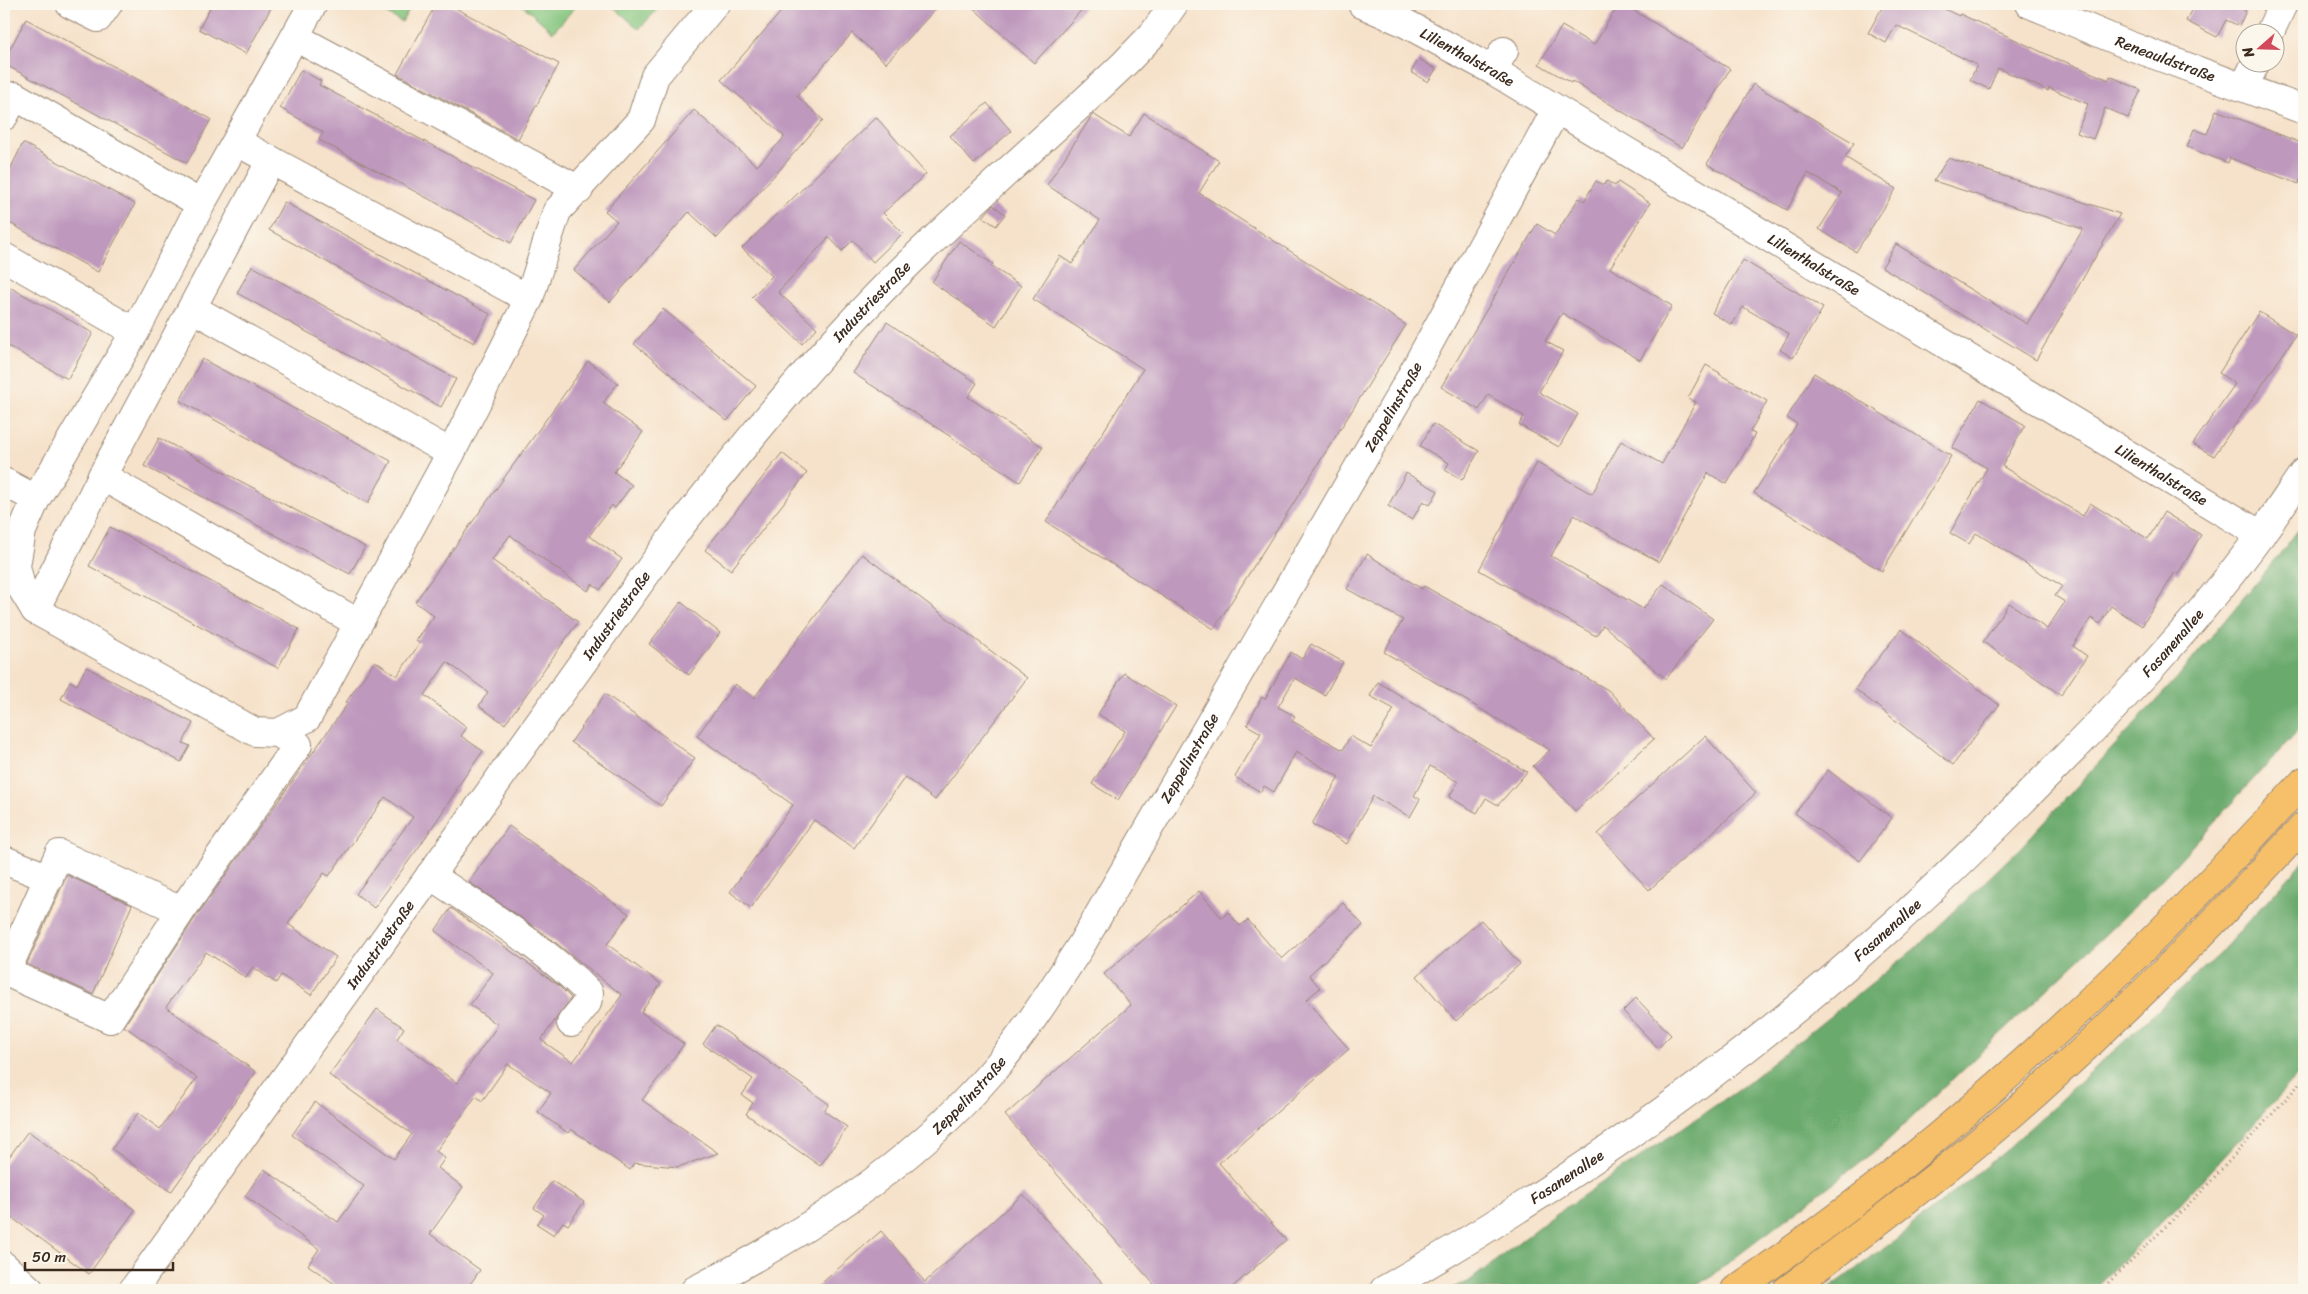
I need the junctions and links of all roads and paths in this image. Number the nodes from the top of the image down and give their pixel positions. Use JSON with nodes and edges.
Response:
{"nodes":[{"id":1,"x":70,"y":4,"type":"edge"},
{"id":2,"x":108,"y":4,"type":"edge"},
{"id":3,"x":313,"y":4,"type":"edge"},
{"id":4,"x":715,"y":4,"type":"edge"},
{"id":5,"x":1174,"y":4,"type":"edge"},
{"id":6,"x":1362,"y":4,"type":"edge"},
{"id":7,"x":2030,"y":4,"type":"edge"},
{"id":8,"x":2283,"y":4,"type":"edge"},
{"id":9,"x":2275,"y":22,"type":"edge"},
{"id":10,"x":295,"y":37,"type":"junction"},
{"id":11,"x":2251,"y":72,"type":"edge"},
{"id":12,"x":2244,"y":88,"type":"junction"},
{"id":13,"x":1556,"y":110,"type":"junction"},
{"id":14,"x":2304,"y":110,"type":"edge"},
{"id":15,"x":4,"y":116,"type":"edge"},
{"id":16,"x":237,"y":142,"type":"junction"},
{"id":17,"x":271,"y":160,"type":"junction"},
{"id":18,"x":579,"y":190,"type":"junction"},
{"id":19,"x":201,"y":204,"type":"junction"},
{"id":20,"x":4,"y":257,"type":"edge"},
{"id":21,"x":529,"y":299,"type":"junction"},
{"id":22,"x":192,"y":308,"type":"junction"},
{"id":23,"x":135,"y":332,"type":"junction"},
{"id":24,"x":451,"y":453,"type":"junction"},
{"id":25,"x":2304,"y":472,"type":"edge"},
{"id":26,"x":102,"y":476,"type":"junction"},
{"id":27,"x":4,"y":482,"type":"edge"},
{"id":28,"x":36,"y":499,"type":"junction"},
{"id":29,"x":2261,"y":535,"type":"junction"},
{"id":30,"x":35,"y":610,"type":"junction"},
{"id":31,"x":358,"y":623,"type":"junction"},
{"id":32,"x":278,"y":733,"type":"junction"},
{"id":33,"x":2304,"y":781,"type":"edge"},
{"id":34,"x":2304,"y":826,"type":"edge"},
{"id":35,"x":4,"y":860,"type":"edge"},
{"id":36,"x":430,"y":876,"type":"junction"},
{"id":37,"x":49,"y":878,"type":"junction"},
{"id":38,"x":181,"y":911,"type":"junction"},
{"id":39,"x":571,"y":1023,"type":"dead end"},
{"id":40,"x":2304,"y":1079,"type":"edge"},
{"id":41,"x":133,"y":1290,"type":"edge"},
{"id":42,"x":695,"y":1290,"type":"edge"},
{"id":43,"x":1384,"y":1290,"type":"edge"},
{"id":44,"x":1735,"y":1290,"type":"edge"},
{"id":45,"x":1787,"y":1290,"type":"edge"},
{"id":46,"x":2101,"y":1290,"type":"edge"}],
"edges":[{"from":1,"to":2,"type":"street"},
{"from":3,"to":10,"type":"street"},
{"from":4,"to":18,"type":"street"},
{"from":5,"to":36,"type":"street","name":"Industriestraße"},
{"from":6,"to":13,"type":"street","name":"Lilienthalstraße"},
{"from":7,"to":12,"type":"street","name":"Reneauldstraße"},
{"from":8,"to":9,"type":"street"},
{"from":10,"to":16,"type":"street"},
{"from":10,"to":18,"type":"street"},
{"from":11,"to":12,"type":"street"},
{"from":12,"to":14,"type":"street","name":"Reneauldstraße"},
{"from":13,"to":29,"type":"street","name":"Lilienthalstraße"},
{"from":13,"to":42,"type":"street","name":"Zeppelinstraße"},
{"from":15,"to":19,"type":"street"},
{"from":16,"to":17,"type":"street"},
{"from":16,"to":19,"type":"street"},
{"from":17,"to":21,"type":"street"},
{"from":17,"to":22,"type":"street"},
{"from":18,"to":21,"type":"street"},
{"from":19,"to":23,"type":"street"},
{"from":20,"to":23,"type":"street"},
{"from":21,"to":24,"type":"street"},
{"from":22,"to":24,"type":"street"},
{"from":22,"to":26,"type":"street"},
{"from":23,"to":28,"type":"street"},
{"from":24,"to":31,"type":"street"},
{"from":25,"to":29,"type":"street","name":"Fasanenallee"},
{"from":26,"to":30,"type":"street"},
{"from":26,"to":31,"type":"street"},
{"from":27,"to":28,"type":"street"},
{"from":28,"to":30,"type":"street"},
{"from":29,"to":43,"type":"street","name":"Fasanenallee"},
{"from":30,"to":32,"type":"street"},
{"from":31,"to":32,"type":"street"},
{"from":32,"to":38,"type":"street"},
{"from":33,"to":44,"type":"highway"},
{"from":34,"to":45,"type":"highway"},
{"from":35,"to":37,"type":"street"},
{"from":36,"to":39,"type":"street"},
{"from":36,"to":41,"type":"street","name":"Industriestraße"},
{"from":37,"to":38,"type":"street"},
{"from":37,"to":38,"type":"street"},
{"from":40,"to":46,"type":"path"}]}
